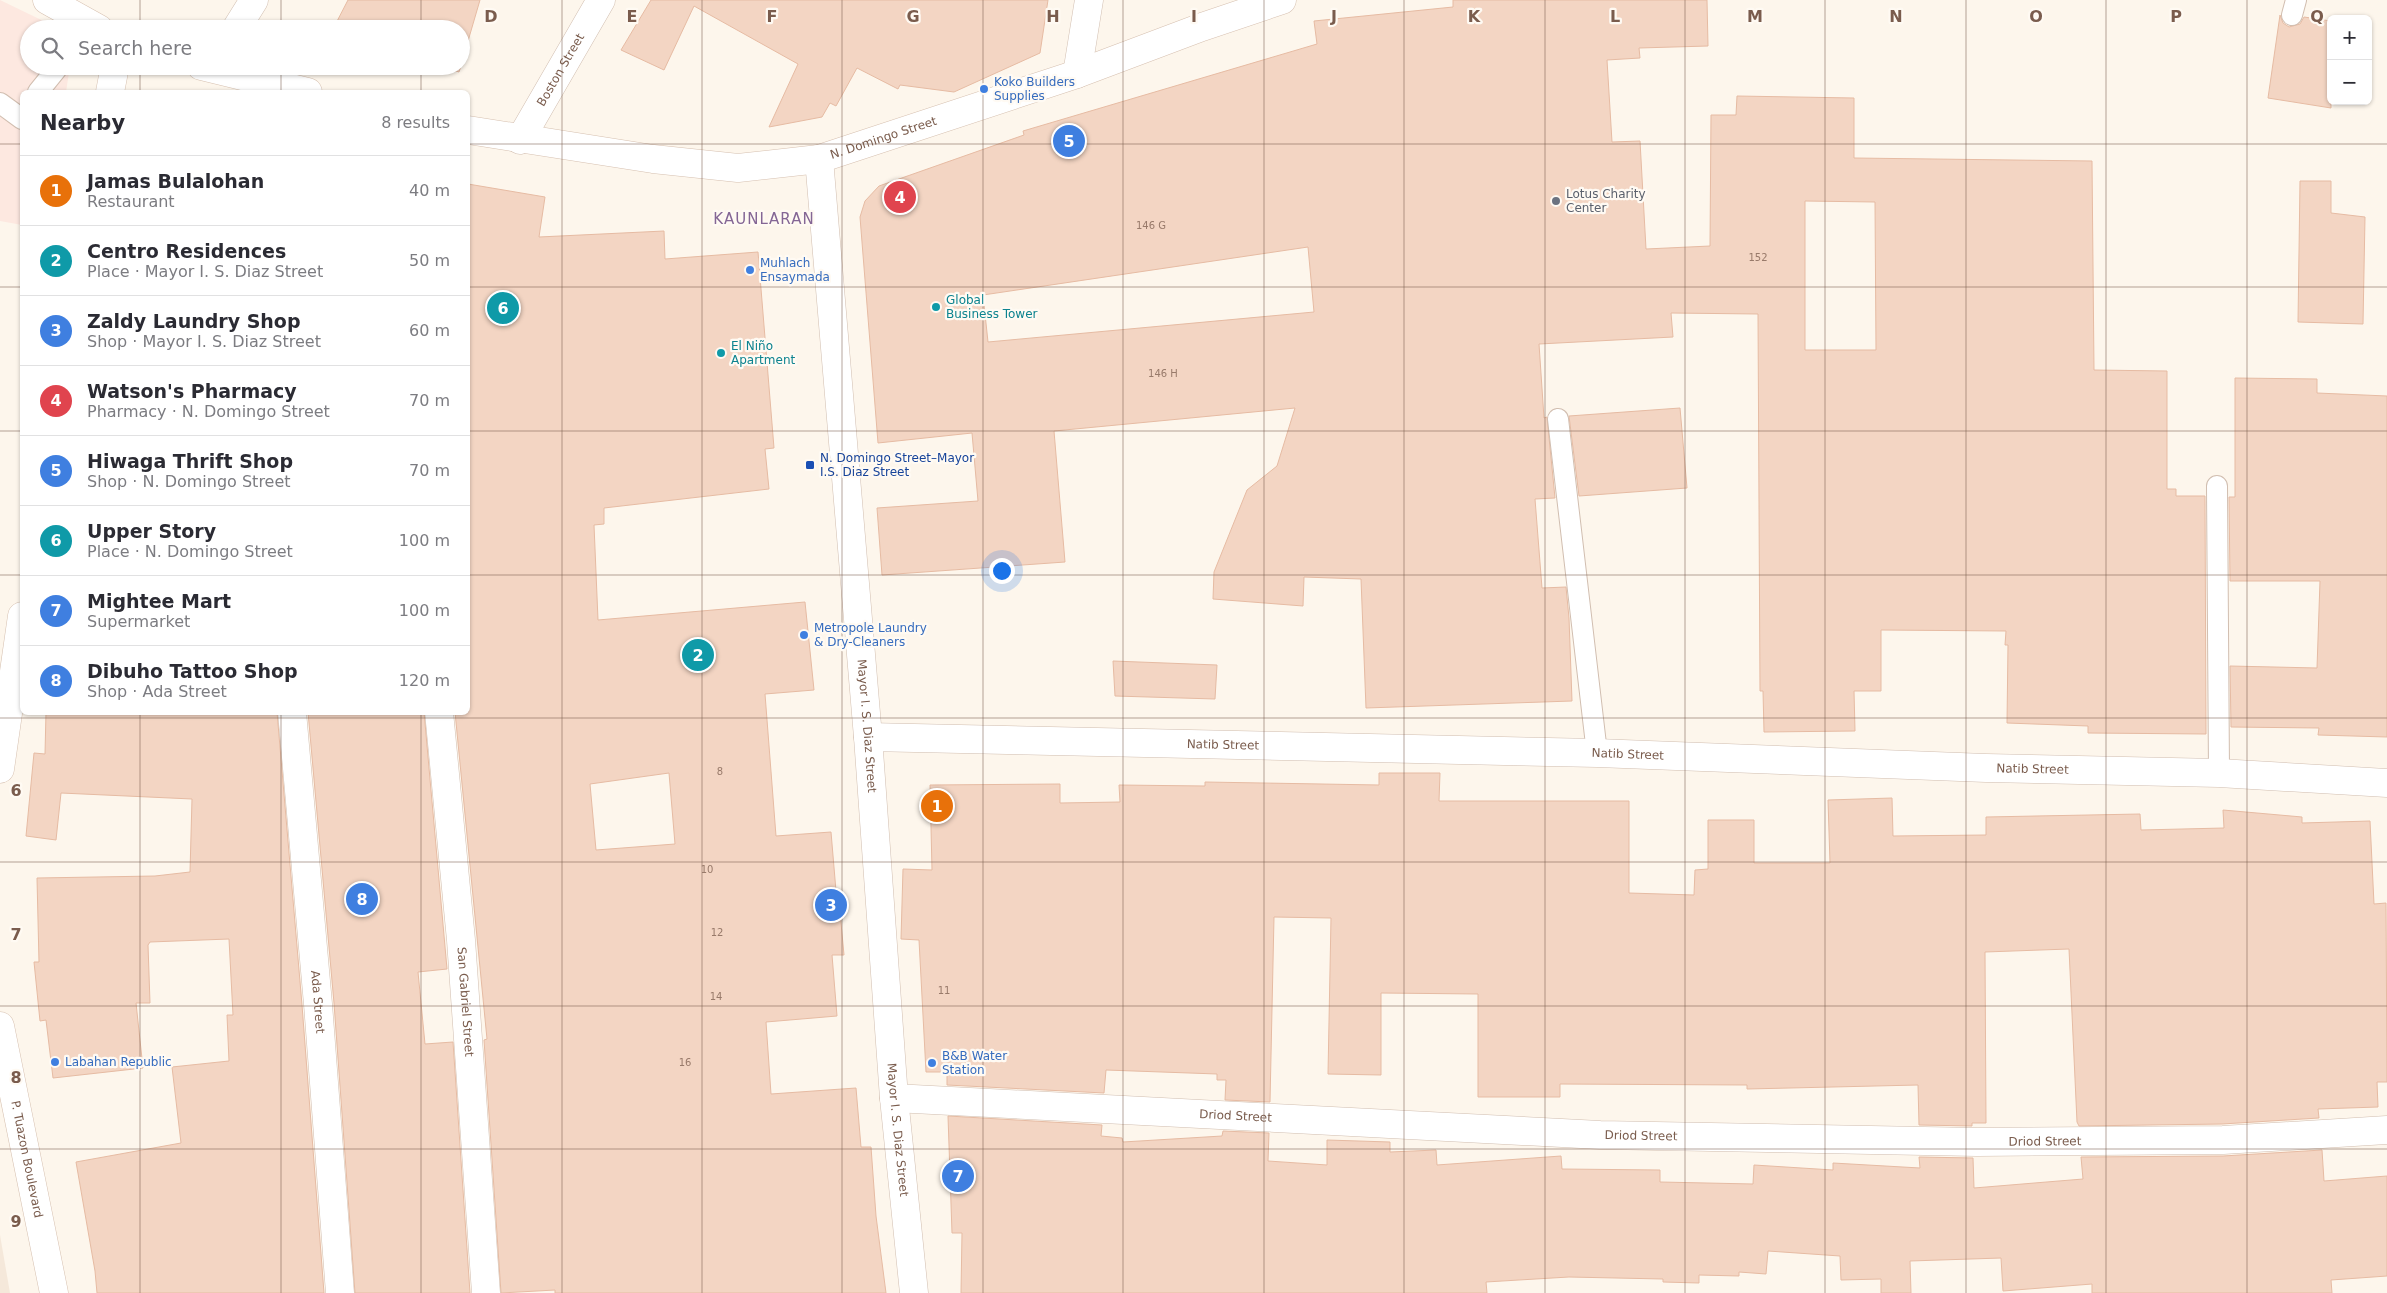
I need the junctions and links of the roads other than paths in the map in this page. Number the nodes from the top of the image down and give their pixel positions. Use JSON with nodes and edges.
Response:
{"nodes":[{"id":1,"x":48,"y":0,"type":"edge"},
{"id":2,"x":254,"y":0,"type":"edge"},
{"id":3,"x":601,"y":0,"type":"edge"},
{"id":4,"x":1088,"y":0,"type":"edge"},
{"id":5,"x":1282,"y":0,"type":"edge"},
{"id":6,"x":81,"y":20,"type":"edge"},
{"id":7,"x":242,"y":20,"type":"edge"},
{"id":8,"x":1077,"y":74,"type":"junction"},
{"id":9,"x":52,"y":75,"type":"edge"},
{"id":10,"x":113,"y":75,"type":"edge"},
{"id":11,"x":241,"y":75,"type":"edge"},
{"id":12,"x":40,"y":90,"type":"edge"},
{"id":13,"x":110,"y":90,"type":"edge"},
{"id":14,"x":300,"y":90,"type":"edge"},
{"id":15,"x":0,"y":103,"type":"edge"},
{"id":16,"x":20,"y":114,"type":"edge"},
{"id":17,"x":470,"y":130,"type":"edge"},
{"id":18,"x":520,"y":140,"type":"junction"},
{"id":19,"x":820,"y":159,"type":"junction"},
{"id":20,"x":1558,"y":420,"type":"dead end"},
{"id":21,"x":2217,"y":486,"type":"dead end"},
{"id":22,"x":20,"y":630,"type":"edge"},
{"id":23,"x":292,"y":715,"type":"edge"},
{"id":24,"x":439,"y":715,"type":"edge"},
{"id":25,"x":868,"y":737,"type":"junction"},
{"id":26,"x":1597,"y":753,"type":"junction"},
{"id":27,"x":0,"y":769,"type":"edge"},
{"id":28,"x":2219,"y":774,"type":"junction"},
{"id":29,"x":2387,"y":783,"type":"edge"},
{"id":30,"x":0,"y":1026,"type":"edge"},
{"id":31,"x":894,"y":1098,"type":"junction"},
{"id":32,"x":2387,"y":1130,"type":"edge"},
{"id":33,"x":48,"y":1292,"type":"edge"},
{"id":34,"x":340,"y":1293,"type":"edge"},
{"id":35,"x":486,"y":1293,"type":"edge"},
{"id":36,"x":914,"y":1293,"type":"edge"}],
"edges":[{"from":1,"to":6,"type":"street"},
{"from":2,"to":7,"type":"street"},
{"from":3,"to":18,"type":"street","name":"Boston Street"},
{"from":4,"to":8,"type":"street"},
{"from":5,"to":8,"type":"street","name":"N. Domingo Street"},
{"from":8,"to":19,"type":"street","name":"N. Domingo Street"},
{"from":9,"to":12,"type":"lane"},
{"from":10,"to":13,"type":"street"},
{"from":11,"to":14,"type":"street"},
{"from":15,"to":16,"type":"lane"},
{"from":17,"to":18,"type":"street","name":"N. Domingo Street"},
{"from":18,"to":19,"type":"street","name":"N. Domingo Street"},
{"from":19,"to":25,"type":"street","name":"Mayor I. S. Diaz Street"},
{"from":20,"to":26,"type":"lane"},
{"from":21,"to":28,"type":"lane"},
{"from":22,"to":27,"type":"street"},
{"from":23,"to":34,"type":"street","name":"Ada Street"},
{"from":24,"to":35,"type":"street","name":"San Gabriel Street"},
{"from":25,"to":26,"type":"street","name":"Natib Street"},
{"from":25,"to":31,"type":"street","name":"Mayor I. S. Diaz Street"},
{"from":26,"to":28,"type":"street","name":"Natib Street"},
{"from":28,"to":29,"type":"street","name":"Natib Street"},
{"from":30,"to":33,"type":"street","name":"P. Tuazon Boulevard"},
{"from":31,"to":32,"type":"street","name":"Driod Street"},
{"from":31,"to":36,"type":"street","name":"Mayor I. S. Diaz Street"}]}
